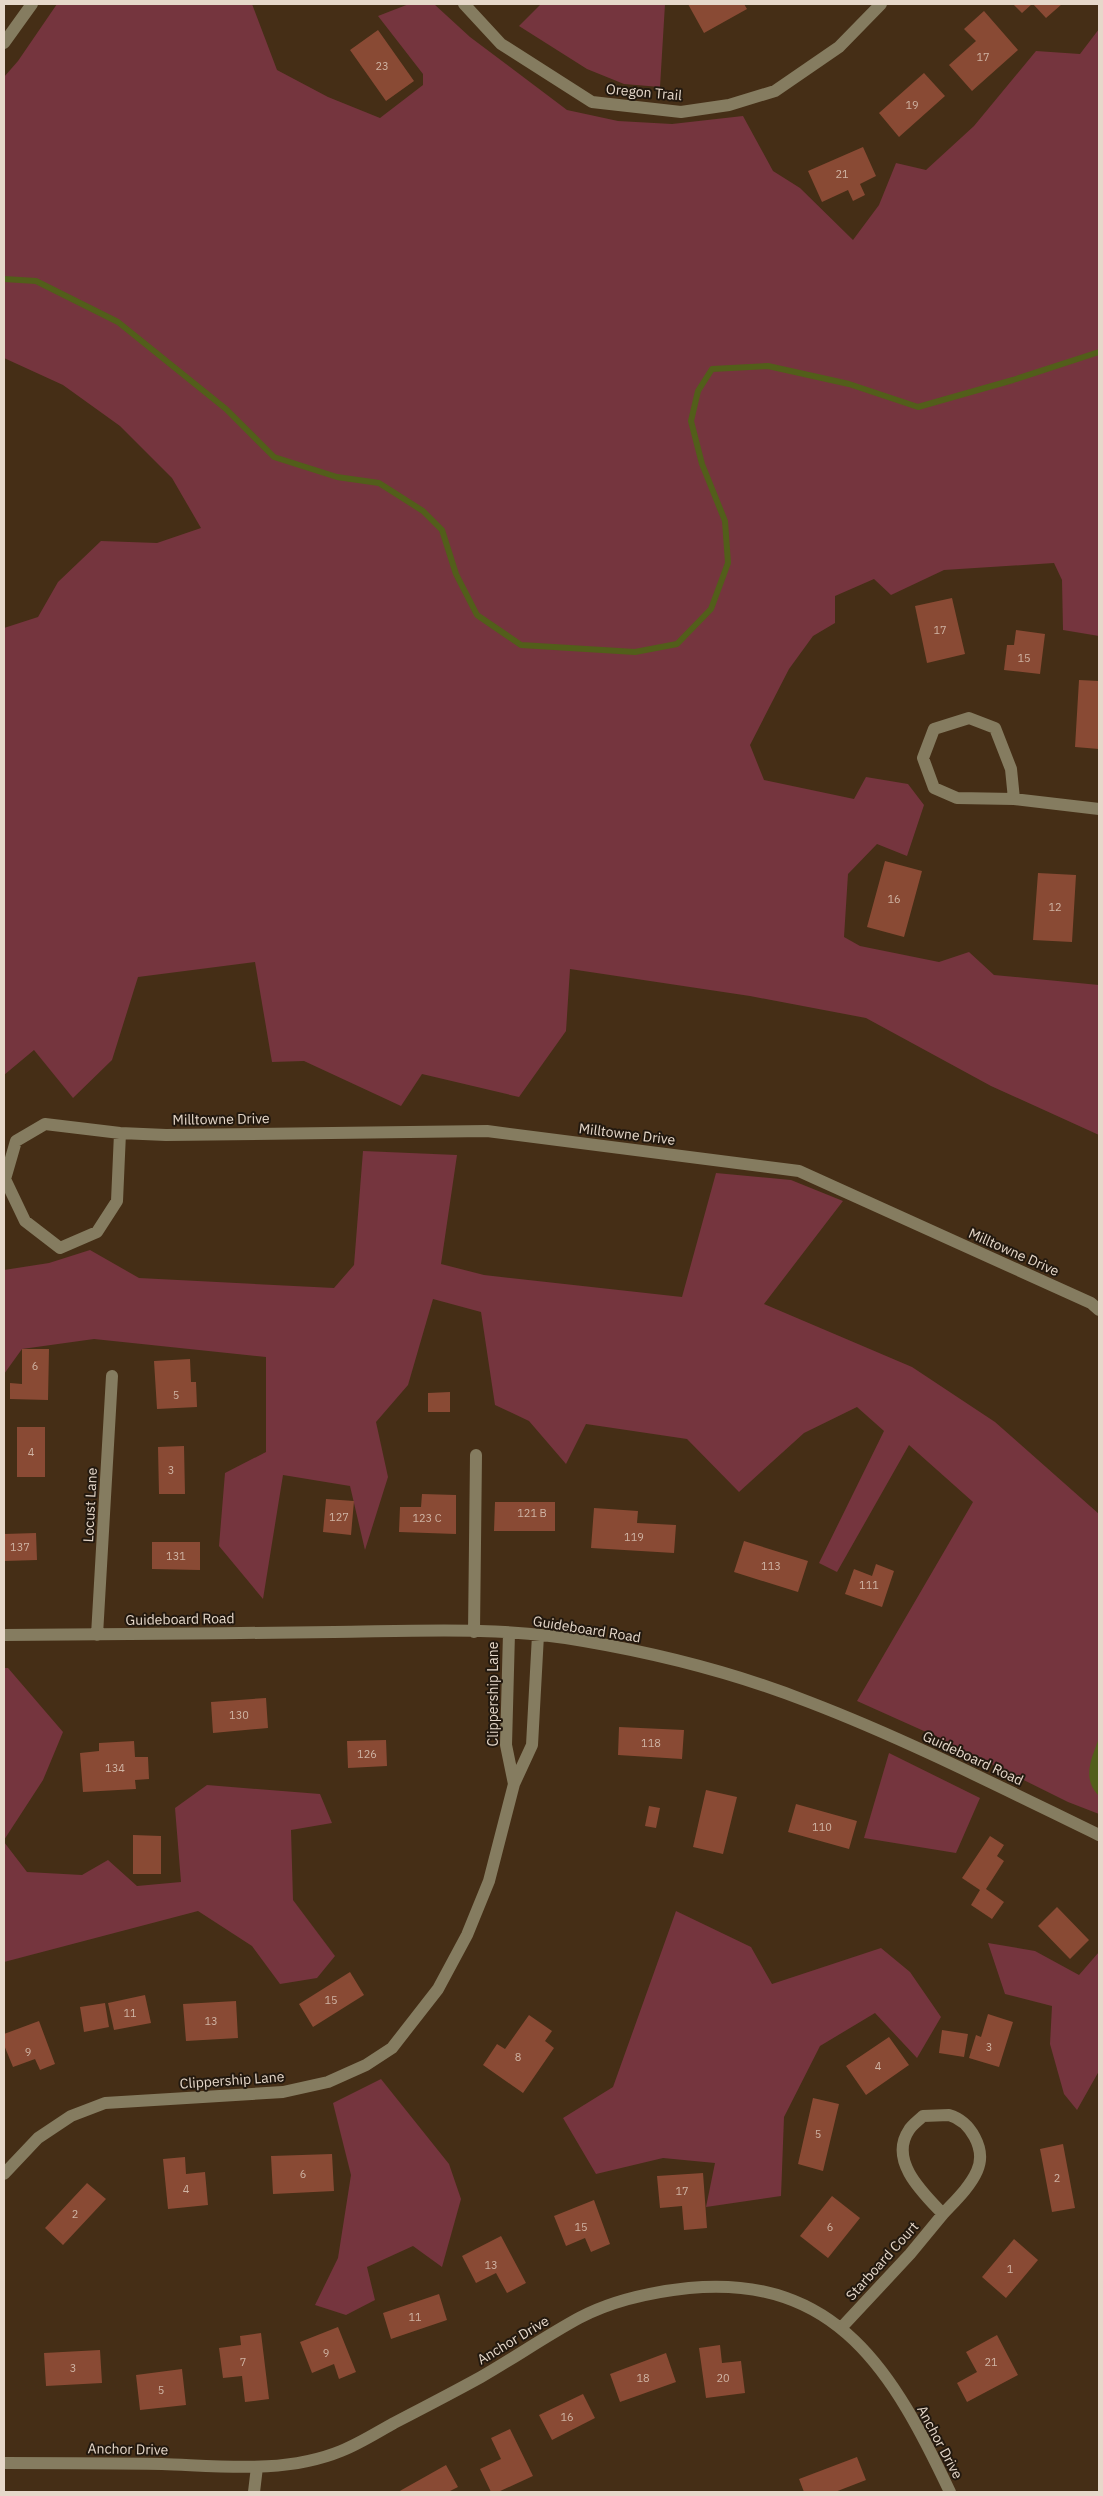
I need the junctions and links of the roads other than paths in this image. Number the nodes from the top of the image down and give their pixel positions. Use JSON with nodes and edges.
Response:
{"nodes":[{"id":1,"x":32,"y":4,"type":"edge"},
{"id":2,"x":464,"y":4,"type":"edge"},
{"id":3,"x":881,"y":4,"type":"edge"},
{"id":4,"x":4,"y":43,"type":"edge"},
{"id":5,"x":1014,"y":798,"type":"junction"},
{"id":6,"x":1099,"y":809,"type":"edge"},
{"id":7,"x":120,"y":1133,"type":"junction"},
{"id":8,"x":1099,"y":1310,"type":"edge"},
{"id":9,"x":112,"y":1376,"type":"dead end"},
{"id":10,"x":476,"y":1455,"type":"dead end"},
{"id":11,"x":474,"y":1632,"type":"junction"},
{"id":12,"x":508,"y":1633,"type":"junction"},
{"id":13,"x":4,"y":1635,"type":"edge"},
{"id":14,"x":97,"y":1635,"type":"junction"},
{"id":15,"x":538,"y":1635,"type":"junction"},
{"id":16,"x":514,"y":1784,"type":"junction"},
{"id":17,"x":1099,"y":1835,"type":"edge"},
{"id":18,"x":4,"y":2174,"type":"edge"},
{"id":19,"x":944,"y":2214,"type":"junction"},
{"id":20,"x":841,"y":2328,"type":"junction"},
{"id":21,"x":4,"y":2463,"type":"edge"},
{"id":22,"x":257,"y":2467,"type":"junction"},
{"id":23,"x":254,"y":2492,"type":"edge"},
{"id":24,"x":950,"y":2492,"type":"edge"}],
"edges":[{"from":1,"to":4,"type":"street"},
{"from":2,"to":3,"type":"street","name":"Oregon Trail"},
{"from":5,"to":5,"type":"street"},
{"from":5,"to":6,"type":"street"},
{"from":7,"to":7,"type":"street","name":"Milltowne Drive"},
{"from":7,"to":8,"type":"street","name":"Milltowne Drive"},
{"from":9,"to":14,"type":"street","name":"Locust Lane"},
{"from":10,"to":11,"type":"street"},
{"from":11,"to":12,"type":"street","name":"Guideboard Road"},
{"from":11,"to":14,"type":"street","name":"Guideboard Road"},
{"from":12,"to":15,"type":"street","name":"Guideboard Road"},
{"from":12,"to":16,"type":"street","name":"Clippership Lane"},
{"from":13,"to":14,"type":"street","name":"Guideboard Road"},
{"from":15,"to":16,"type":"street","name":"Clippership Lane"},
{"from":15,"to":17,"type":"street","name":"Guideboard Road"},
{"from":16,"to":18,"type":"street","name":"Clippership Lane"},
{"from":19,"to":19,"type":"street","name":"Starboard Court"},
{"from":19,"to":20,"type":"street","name":"Starboard Court"},
{"from":20,"to":22,"type":"street","name":"Anchor Drive"},
{"from":20,"to":24,"type":"street","name":"Anchor Drive"},
{"from":21,"to":22,"type":"street","name":"Anchor Drive"},
{"from":22,"to":23,"type":"street"}]}
